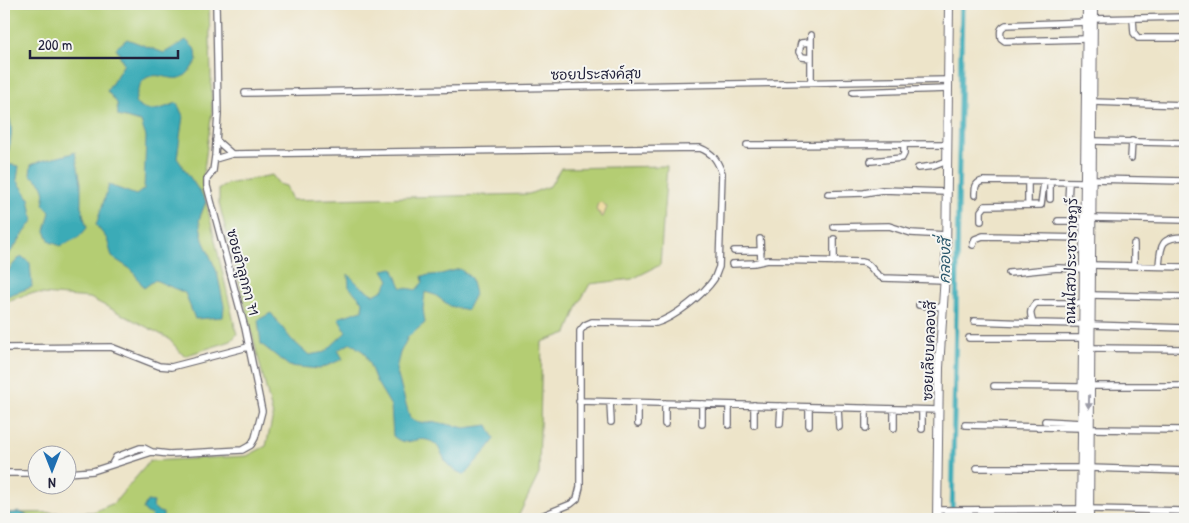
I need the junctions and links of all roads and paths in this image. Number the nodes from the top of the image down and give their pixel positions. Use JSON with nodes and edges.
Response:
{"nodes":[{"id":1,"x":216,"y":4,"type":"edge"},
{"id":2,"x":949,"y":4,"type":"edge"},
{"id":3,"x":1087,"y":4,"type":"edge"},
{"id":4,"x":1093,"y":4,"type":"edge"},
{"id":5,"x":1185,"y":18,"type":"edge"},
{"id":6,"x":1133,"y":19,"type":"junction"},
{"id":7,"x":1090,"y":20,"type":"junction"},
{"id":8,"x":1185,"y":38,"type":"edge"},
{"id":9,"x":1086,"y":39,"type":"junction"},
{"id":10,"x":811,"y":58,"type":"junction"},
{"id":11,"x":948,"y":80,"type":"junction"},
{"id":12,"x":811,"y":82,"type":"junction"},
{"id":13,"x":948,"y":89,"type":"junction"},
{"id":14,"x":853,"y":92,"type":"dead end"},
{"id":15,"x":245,"y":93,"type":"dead end"},
{"id":16,"x":1092,"y":102,"type":"junction"},
{"id":17,"x":1185,"y":105,"type":"edge"},
{"id":18,"x":216,"y":140,"type":"junction"},
{"id":19,"x":1092,"y":141,"type":"junction"},
{"id":20,"x":1132,"y":141,"type":"junction"},
{"id":21,"x":1185,"y":143,"type":"edge"},
{"id":22,"x":904,"y":144,"type":"junction"},
{"id":23,"x":947,"y":144,"type":"junction"},
{"id":24,"x":747,"y":145,"type":"dead end"},
{"id":25,"x":232,"y":154,"type":"junction"},
{"id":26,"x":1132,"y":158,"type":"dead end"},
{"id":27,"x":215,"y":159,"type":"junction"},
{"id":28,"x":871,"y":161,"type":"dead end"},
{"id":29,"x":947,"y":161,"type":"junction"},
{"id":30,"x":918,"y":168,"type":"dead end"},
{"id":31,"x":1088,"y":181,"type":"junction"},
{"id":32,"x":1185,"y":181,"type":"edge"},
{"id":33,"x":1028,"y":182,"type":"junction"},
{"id":34,"x":1047,"y":182,"type":"junction"},
{"id":35,"x":1069,"y":182,"type":"junction"},
{"id":36,"x":946,"y":192,"type":"junction"},
{"id":37,"x":828,"y":194,"type":"dead end"},
{"id":38,"x":975,"y":195,"type":"dead end"},
{"id":39,"x":1050,"y":199,"type":"dead end"},
{"id":40,"x":1028,"y":202,"type":"dead end"},
{"id":41,"x":1068,"y":202,"type":"dead end"},
{"id":42,"x":1088,"y":220,"type":"junction"},
{"id":43,"x":1185,"y":220,"type":"edge"},
{"id":44,"x":980,"y":221,"type":"dead end"},
{"id":45,"x":1058,"y":221,"type":"dead end"},
{"id":46,"x":834,"y":227,"type":"dead end"},
{"id":47,"x":946,"y":234,"type":"junction"},
{"id":48,"x":1185,"y":237,"type":"edge"},
{"id":49,"x":1084,"y":238,"type":"junction"},
{"id":50,"x":760,"y":239,"type":"dead end"},
{"id":51,"x":834,"y":239,"type":"dead end"},
{"id":52,"x":1134,"y":244,"type":"dead end"},
{"id":53,"x":973,"y":245,"type":"dead end"},
{"id":54,"x":734,"y":251,"type":"dead end"},
{"id":55,"x":761,"y":251,"type":"junction"},
{"id":56,"x":761,"y":262,"type":"junction"},
{"id":57,"x":834,"y":262,"type":"junction"},
{"id":58,"x":732,"y":264,"type":"dead end"},
{"id":59,"x":1134,"y":266,"type":"junction"},
{"id":60,"x":1159,"y":266,"type":"junction"},
{"id":61,"x":1185,"y":267,"type":"edge"},
{"id":62,"x":1087,"y":271,"type":"junction"},
{"id":63,"x":1009,"y":273,"type":"dead end"},
{"id":64,"x":944,"y":280,"type":"junction"},
{"id":65,"x":1090,"y":295,"type":"junction"},
{"id":66,"x":1185,"y":297,"type":"edge"},
{"id":67,"x":1082,"y":303,"type":"junction"},
{"id":68,"x":919,"y":305,"type":"dead end"},
{"id":69,"x":943,"y":308,"type":"junction"},
{"id":70,"x":974,"y":322,"type":"dead end"},
{"id":71,"x":1033,"y":323,"type":"junction"},
{"id":72,"x":1086,"y":325,"type":"junction"},
{"id":73,"x":1185,"y":328,"type":"edge"},
{"id":74,"x":969,"y":338,"type":"dead end"},
{"id":75,"x":1083,"y":338,"type":"junction"},
{"id":76,"x":248,"y":347,"type":"junction"},
{"id":77,"x":4,"y":348,"type":"edge"},
{"id":78,"x":1090,"y":348,"type":"junction"},
{"id":79,"x":1185,"y":349,"type":"edge"},
{"id":80,"x":994,"y":386,"type":"dead end"},
{"id":81,"x":1085,"y":386,"type":"junction"},
{"id":82,"x":1185,"y":386,"type":"edge"},
{"id":83,"x":579,"y":401,"type":"junction"},
{"id":84,"x":610,"y":402,"type":"junction"},
{"id":85,"x":638,"y":403,"type":"junction"},
{"id":86,"x":665,"y":403,"type":"junction"},
{"id":87,"x":702,"y":404,"type":"junction"},
{"id":88,"x":729,"y":405,"type":"junction"},
{"id":89,"x":754,"y":406,"type":"junction"},
{"id":90,"x":781,"y":406,"type":"junction"},
{"id":91,"x":809,"y":407,"type":"junction"},
{"id":92,"x":838,"y":408,"type":"junction"},
{"id":93,"x":866,"y":408,"type":"junction"},
{"id":94,"x":894,"y":409,"type":"junction"},
{"id":95,"x":922,"y":410,"type":"junction"},
{"id":96,"x":939,"y":410,"type":"junction"},
{"id":97,"x":1045,"y":421,"type":"dead end"},
{"id":98,"x":611,"y":422,"type":"dead end"},
{"id":99,"x":638,"y":424,"type":"dead end"},
{"id":100,"x":665,"y":424,"type":"dead end"},
{"id":101,"x":702,"y":424,"type":"dead end"},
{"id":102,"x":754,"y":424,"type":"dead end"},
{"id":103,"x":780,"y":424,"type":"dead end"},
{"id":104,"x":729,"y":425,"type":"dead end"},
{"id":105,"x":965,"y":425,"type":"dead end"},
{"id":106,"x":809,"y":426,"type":"dead end"},
{"id":107,"x":838,"y":427,"type":"dead end"},
{"id":108,"x":1084,"y":427,"type":"junction"},
{"id":109,"x":866,"y":428,"type":"dead end"},
{"id":110,"x":894,"y":428,"type":"dead end"},
{"id":111,"x":922,"y":429,"type":"dead end"},
{"id":112,"x":1184,"y":430,"type":"edge"},
{"id":113,"x":1185,"y":437,"type":"edge"},
{"id":114,"x":152,"y":452,"type":"junction"},
{"id":115,"x":126,"y":453,"type":"junction"},
{"id":116,"x":128,"y":460,"type":"junction"},
{"id":117,"x":112,"y":464,"type":"junction"},
{"id":118,"x":977,"y":468,"type":"dead end"},
{"id":119,"x":1085,"y":468,"type":"junction"},
{"id":120,"x":1185,"y":471,"type":"edge"},
{"id":121,"x":78,"y":472,"type":"edge"},
{"id":122,"x":4,"y":473,"type":"edge"},
{"id":123,"x":28,"y":473,"type":"edge"},
{"id":124,"x":1085,"y":509,"type":"junction"},
{"id":125,"x":940,"y":510,"type":"junction"},
{"id":126,"x":1185,"y":511,"type":"edge"},
{"id":127,"x":534,"y":519,"type":"edge"},
{"id":128,"x":937,"y":519,"type":"edge"},
{"id":129,"x":1081,"y":519,"type":"edge"},
{"id":130,"x":1089,"y":519,"type":"edge"}],
"edges":[{"from":1,"to":18,"type":"street","name":"ซอยลำลูกกา 71"},
{"from":2,"to":11,"type":"main road","name":"ซอยเลียบคลองสี่"},
{"from":3,"to":7,"type":"main road","name":"ถนนไสวประชาราษฎร์"},
{"from":4,"to":7,"type":"main road","name":"ถนนไสวประชาราษฎร์"},
{"from":5,"to":6,"type":"street"},
{"from":6,"to":7,"type":"street"},
{"from":6,"to":8,"type":"street"},
{"from":7,"to":9,"type":"main road","name":"ถนนไสวประชาราษฎร์"},
{"from":7,"to":9,"type":"street"},
{"from":7,"to":16,"type":"main road","name":"ถนนไสวประชาราษฎร์"},
{"from":9,"to":31,"type":"main road","name":"ถนนไสวประชาราษฎร์"},
{"from":10,"to":10,"type":"street"},
{"from":10,"to":12,"type":"street"},
{"from":11,"to":12,"type":"street","name":"ซอยประสงค์สุข"},
{"from":11,"to":13,"type":"main road","name":"ซอยเลียบคลองสี่"},
{"from":12,"to":15,"type":"street","name":"ซอยประสงค์สุข"},
{"from":13,"to":14,"type":"street"},
{"from":13,"to":23,"type":"main road","name":"ซอยเลียบคลองสี่"},
{"from":16,"to":17,"type":"street"},
{"from":16,"to":19,"type":"main road","name":"ถนนไสวประชาราษฎร์"},
{"from":18,"to":25,"type":"street"},
{"from":18,"to":27,"type":"street","name":"ซอยลำลูกกา 71"},
{"from":19,"to":20,"type":"street"},
{"from":19,"to":31,"type":"main road","name":"ถนนไสวประชาราษฎร์"},
{"from":20,"to":21,"type":"street"},
{"from":20,"to":26,"type":"street"},
{"from":22,"to":23,"type":"street"},
{"from":22,"to":24,"type":"street"},
{"from":22,"to":28,"type":"street"},
{"from":23,"to":29,"type":"main road","name":"ซอยเลียบคลองสี่"},
{"from":25,"to":27,"type":"street"},
{"from":25,"to":83,"type":"street"},
{"from":27,"to":76,"type":"street","name":"ซอยลำลูกกา 71"},
{"from":29,"to":30,"type":"street"},
{"from":29,"to":36,"type":"main road","name":"ซอยเลียบคลองสี่"},
{"from":31,"to":32,"type":"street"},
{"from":31,"to":35,"type":"street"},
{"from":31,"to":42,"type":"main road","name":"ถนนไสวประชาราษฎร์"},
{"from":33,"to":34,"type":"street"},
{"from":33,"to":38,"type":"street"},
{"from":33,"to":40,"type":"street"},
{"from":34,"to":35,"type":"street"},
{"from":34,"to":39,"type":"street"},
{"from":34,"to":44,"type":"street"},
{"from":35,"to":41,"type":"street"},
{"from":36,"to":37,"type":"street"},
{"from":36,"to":47,"type":"main road","name":"ซอยเลียบคลองสี่"},
{"from":42,"to":43,"type":"street"},
{"from":42,"to":45,"type":"street"},
{"from":42,"to":49,"type":"main road","name":"ถนนไสวประชาราษฎร์"},
{"from":42,"to":62,"type":"main road","name":"ถนนไสวประชาราษฎร์"},
{"from":46,"to":47,"type":"street"},
{"from":47,"to":64,"type":"main road","name":"ซอยเลียบคลองสี่"},
{"from":48,"to":60,"type":"street"},
{"from":49,"to":53,"type":"street"},
{"from":49,"to":62,"type":"main road","name":"ถนนไสวประชาราษฎร์"},
{"from":50,"to":55,"type":"street"},
{"from":51,"to":57,"type":"street"},
{"from":52,"to":59,"type":"street"},
{"from":54,"to":55,"type":"street"},
{"from":55,"to":56,"type":"street"},
{"from":56,"to":57,"type":"street"},
{"from":56,"to":58,"type":"street"},
{"from":57,"to":64,"type":"street"},
{"from":59,"to":60,"type":"street"},
{"from":59,"to":62,"type":"street"},
{"from":60,"to":61,"type":"street"},
{"from":62,"to":63,"type":"street"},
{"from":62,"to":65,"type":"main road","name":"ถนนไสวประชาราษฎร์"},
{"from":62,"to":67,"type":"main road","name":"ถนนไสวประชาราษฎร์"},
{"from":64,"to":69,"type":"main road","name":"ซอยเลียบคลองสี่"},
{"from":65,"to":66,"type":"street"},
{"from":65,"to":72,"type":"main road","name":"ถนนไสวประชาราษฎร์"},
{"from":67,"to":71,"type":"street"},
{"from":67,"to":72,"type":"main road","name":"ถนนไสวประชาราษฎร์"},
{"from":68,"to":69,"type":"street"},
{"from":69,"to":96,"type":"main road","name":"ซอยเลียบคลองสี่"},
{"from":70,"to":71,"type":"street"},
{"from":71,"to":72,"type":"street"},
{"from":72,"to":73,"type":"street"},
{"from":72,"to":75,"type":"main road","name":"ถนนไสวประชาราษฎร์"},
{"from":72,"to":78,"type":"main road","name":"ถนนไสวประชาราษฎร์"},
{"from":74,"to":75,"type":"street"},
{"from":75,"to":81,"type":"main road","name":"ถนนไสวประชาราษฎร์"},
{"from":76,"to":77,"type":"street"},
{"from":76,"to":114,"type":"street","name":"ซอยลำลูกกา 71"},
{"from":78,"to":79,"type":"street"},
{"from":78,"to":81,"type":"main road","name":"ถนนไสวประชาราษฎร์"},
{"from":80,"to":81,"type":"street"},
{"from":81,"to":82,"type":"street"},
{"from":81,"to":108,"type":"main road","name":"ถนนไสวประชาราษฎร์"},
{"from":83,"to":84,"type":"street"},
{"from":83,"to":127,"type":"street"},
{"from":84,"to":85,"type":"street"},
{"from":84,"to":98,"type":"street"},
{"from":85,"to":86,"type":"street"},
{"from":85,"to":99,"type":"street"},
{"from":86,"to":87,"type":"street"},
{"from":86,"to":100,"type":"street"},
{"from":87,"to":88,"type":"street"},
{"from":87,"to":101,"type":"street"},
{"from":88,"to":89,"type":"street"},
{"from":88,"to":104,"type":"street"},
{"from":89,"to":90,"type":"street"},
{"from":89,"to":102,"type":"street"},
{"from":90,"to":91,"type":"street"},
{"from":90,"to":103,"type":"street"},
{"from":91,"to":92,"type":"street"},
{"from":91,"to":106,"type":"street"},
{"from":92,"to":93,"type":"street"},
{"from":92,"to":107,"type":"street"},
{"from":93,"to":94,"type":"street"},
{"from":93,"to":109,"type":"street"},
{"from":94,"to":95,"type":"street"},
{"from":94,"to":110,"type":"street"},
{"from":95,"to":96,"type":"street"},
{"from":95,"to":111,"type":"street"},
{"from":96,"to":125,"type":"main road","name":"ซอยเลียบคลองสี่"},
{"from":97,"to":108,"type":"street"},
{"from":105,"to":108,"type":"street"},
{"from":108,"to":112,"type":"street"},
{"from":108,"to":119,"type":"main road","name":"ถนนไสวประชาราษฎร์"},
{"from":112,"to":113,"type":"street"},
{"from":114,"to":115,"type":"street","name":"ซอยลำลูกกา 71"},
{"from":114,"to":116,"type":"street"},
{"from":115,"to":116,"type":"street"},
{"from":115,"to":117,"type":"street"},
{"from":116,"to":117,"type":"street"},
{"from":117,"to":121,"type":"street"},
{"from":118,"to":119,"type":"street"},
{"from":119,"to":120,"type":"street"},
{"from":119,"to":124,"type":"main road","name":"ถนนไสวประชาราษฎร์"},
{"from":122,"to":123,"type":"street"},
{"from":124,"to":125,"type":"street"},
{"from":124,"to":126,"type":"street"},
{"from":124,"to":129,"type":"main road","name":"ถนนไสวประชาราษฎร์"},
{"from":124,"to":130,"type":"main road","name":"ถนนไสวประชาราษฎร์"},
{"from":125,"to":128,"type":"main road","name":"ซอยเลียบคลองสี่"}]}
